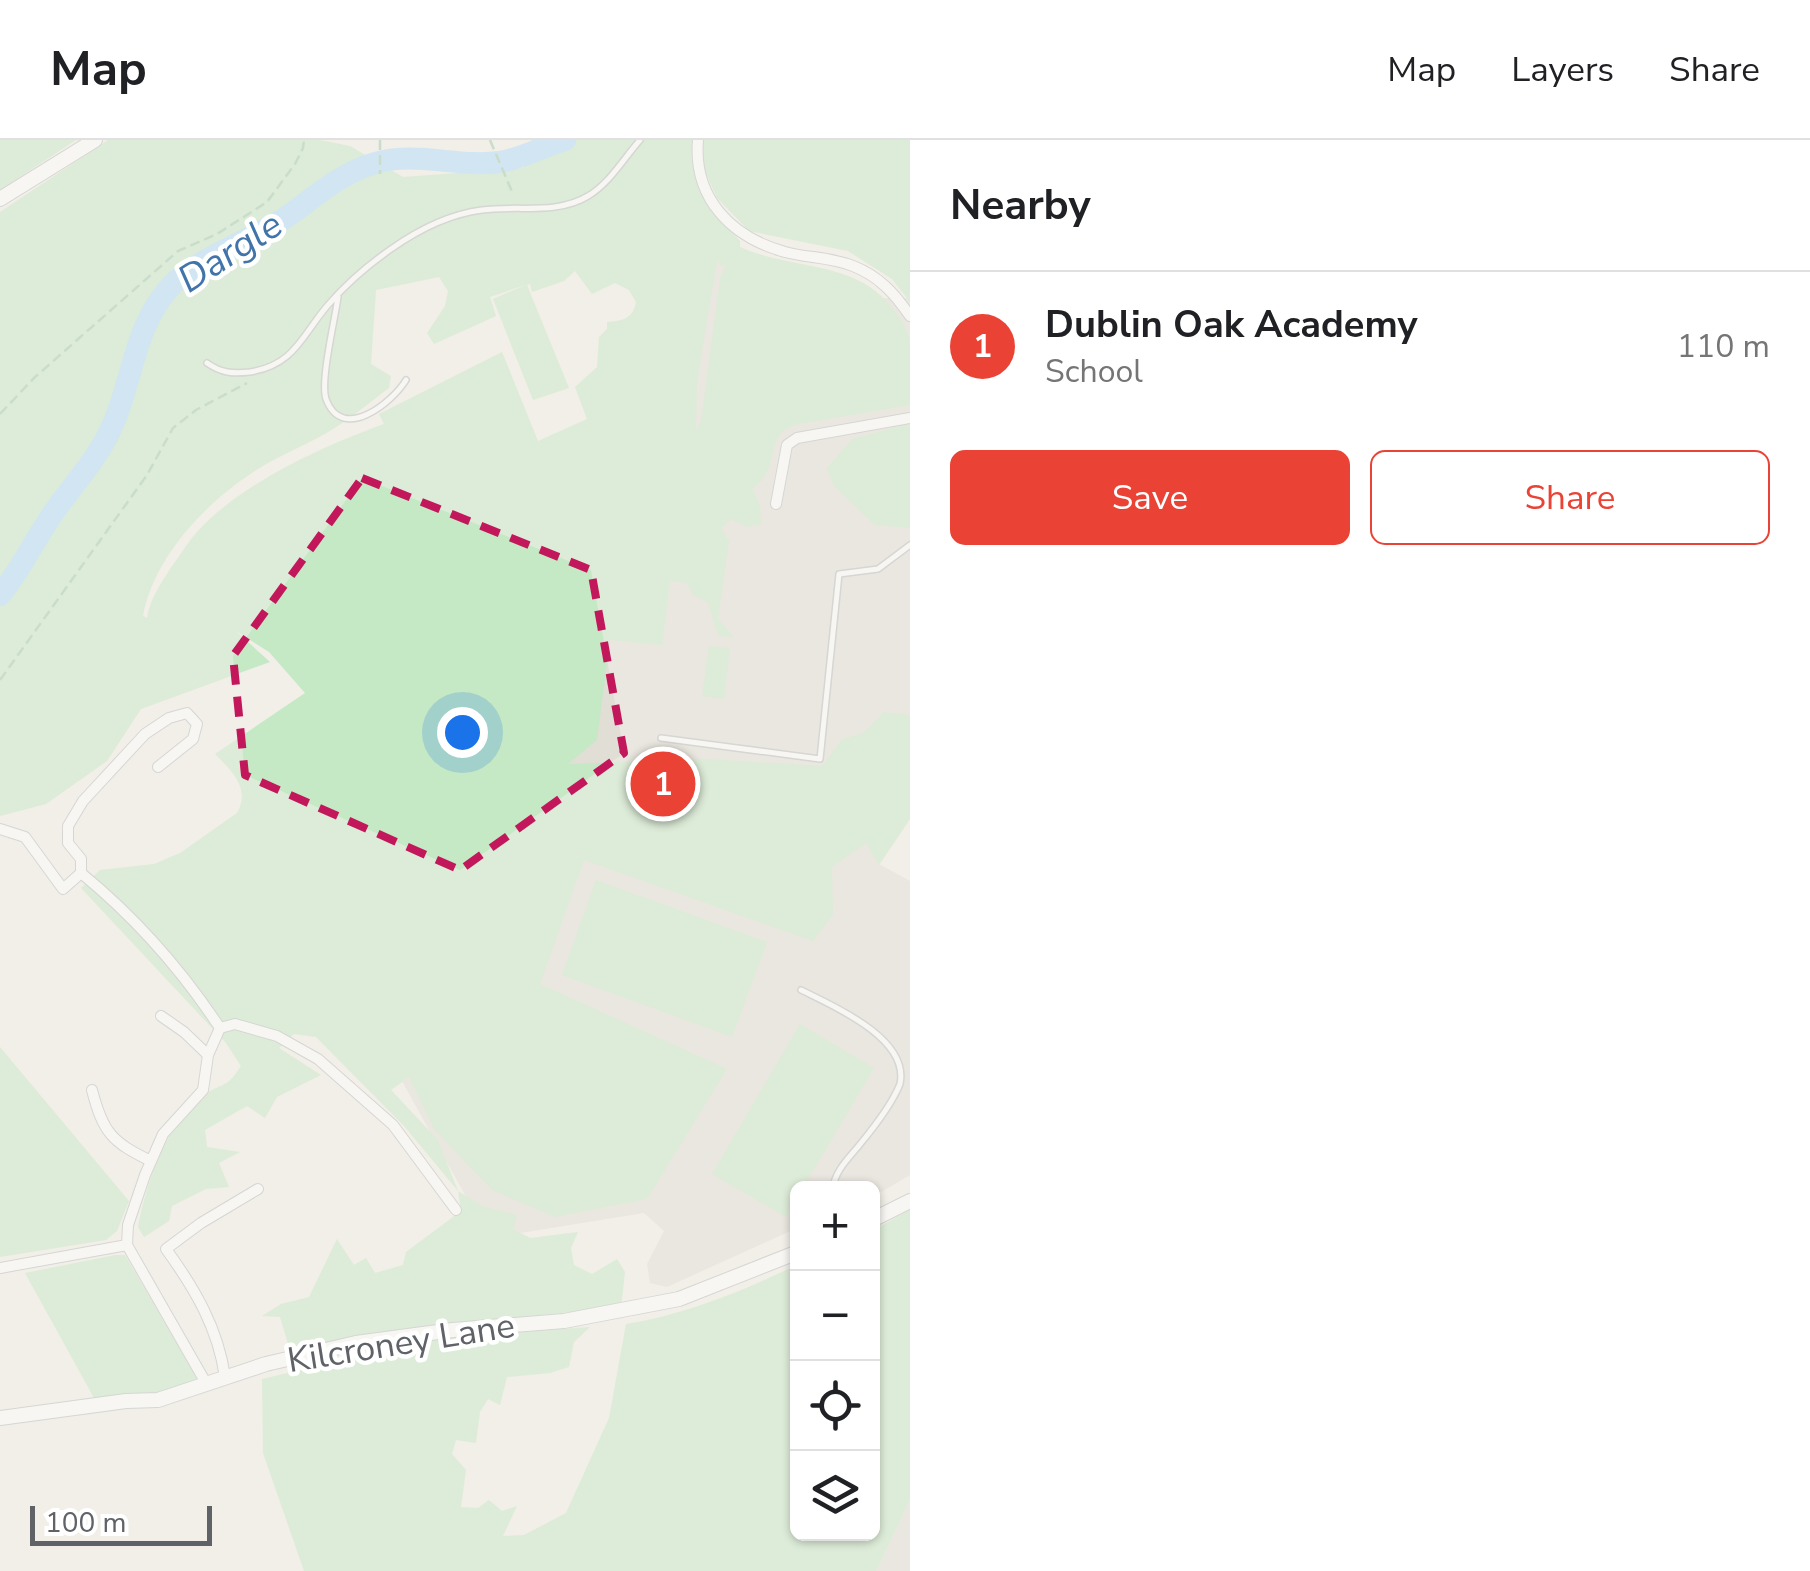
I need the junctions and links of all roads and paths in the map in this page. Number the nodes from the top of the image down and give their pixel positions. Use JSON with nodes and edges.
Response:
{"nodes":[{"id":1,"x":95,"y":140,"type":"edge"},
{"id":2,"x":304,"y":140,"type":"edge"},
{"id":3,"x":380,"y":140,"type":"edge"},
{"id":4,"x":490,"y":140,"type":"edge"},
{"id":5,"x":640,"y":140,"type":"edge"},
{"id":6,"x":698,"y":140,"type":"edge"},
{"id":7,"x":380,"y":174,"type":"dead end"},
{"id":8,"x":513,"y":194,"type":"dead end"},
{"id":9,"x":0,"y":199,"type":"edge"},
{"id":10,"x":339,"y":294,"type":"junction"},
{"id":11,"x":910,"y":316,"type":"edge"},
{"id":12,"x":206,"y":364,"type":"dead end"},
{"id":13,"x":271,"y":368,"type":"junction"},
{"id":14,"x":406,"y":380,"type":"dead end"},
{"id":15,"x":0,"y":414,"type":"edge"},
{"id":16,"x":910,"y":418,"type":"edge"},
{"id":17,"x":776,"y":504,"type":"dead end"},
{"id":18,"x":910,"y":545,"type":"edge"},
{"id":19,"x":0,"y":680,"type":"edge"},
{"id":20,"x":661,"y":738,"type":"dead end"},
{"id":21,"x":158,"y":767,"type":"dead end"},
{"id":22,"x":0,"y":830,"type":"edge"},
{"id":23,"x":81,"y":874,"type":"junction"},
{"id":24,"x":801,"y":990,"type":"dead end"},
{"id":25,"x":161,"y":1016,"type":"dead end"},
{"id":26,"x":220,"y":1028,"type":"junction"},
{"id":27,"x":208,"y":1054,"type":"junction"},
{"id":28,"x":92,"y":1090,"type":"dead end"},
{"id":29,"x":151,"y":1160,"type":"junction"},
{"id":30,"x":834,"y":1181,"type":"edge"},
{"id":31,"x":258,"y":1189,"type":"dead end"},
{"id":32,"x":910,"y":1201,"type":"edge"},
{"id":33,"x":456,"y":1210,"type":"dead end"},
{"id":34,"x":880,"y":1216,"type":"edge"},
{"id":35,"x":127,"y":1245,"type":"junction"},
{"id":36,"x":790,"y":1255,"type":"edge"},
{"id":37,"x":0,"y":1268,"type":"edge"},
{"id":38,"x":225,"y":1377,"type":"junction"},
{"id":39,"x":206,"y":1383,"type":"junction"},
{"id":40,"x":0,"y":1418,"type":"edge"}],
"edges":[{"from":1,"to":9,"type":"street"},
{"from":2,"to":15,"type":"path"},
{"from":3,"to":7,"type":"path"},
{"from":4,"to":8,"type":"path"},
{"from":5,"to":10,"type":"lane"},
{"from":6,"to":11,"type":"street"},
{"from":10,"to":13,"type":"lane"},
{"from":10,"to":14,"type":"lane"},
{"from":12,"to":13,"type":"lane"},
{"from":13,"to":19,"type":"path"},
{"from":16,"to":17,"type":"street"},
{"from":18,"to":20,"type":"lane"},
{"from":21,"to":23,"type":"street"},
{"from":22,"to":23,"type":"street"},
{"from":23,"to":26,"type":"street"},
{"from":24,"to":30,"type":"lane"},
{"from":25,"to":27,"type":"street"},
{"from":26,"to":27,"type":"street"},
{"from":26,"to":33,"type":"street"},
{"from":27,"to":29,"type":"street"},
{"from":28,"to":29,"type":"street"},
{"from":29,"to":35,"type":"street"},
{"from":31,"to":38,"type":"street"},
{"from":32,"to":34,"type":"street"},
{"from":35,"to":37,"type":"street"},
{"from":35,"to":39,"type":"street"},
{"from":36,"to":38,"type":"street","name":"Kilcroney Lane"},
{"from":38,"to":39,"type":"street","name":"Kilcroney Lane"},
{"from":39,"to":40,"type":"street","name":"Kilcroney Lane"}]}
